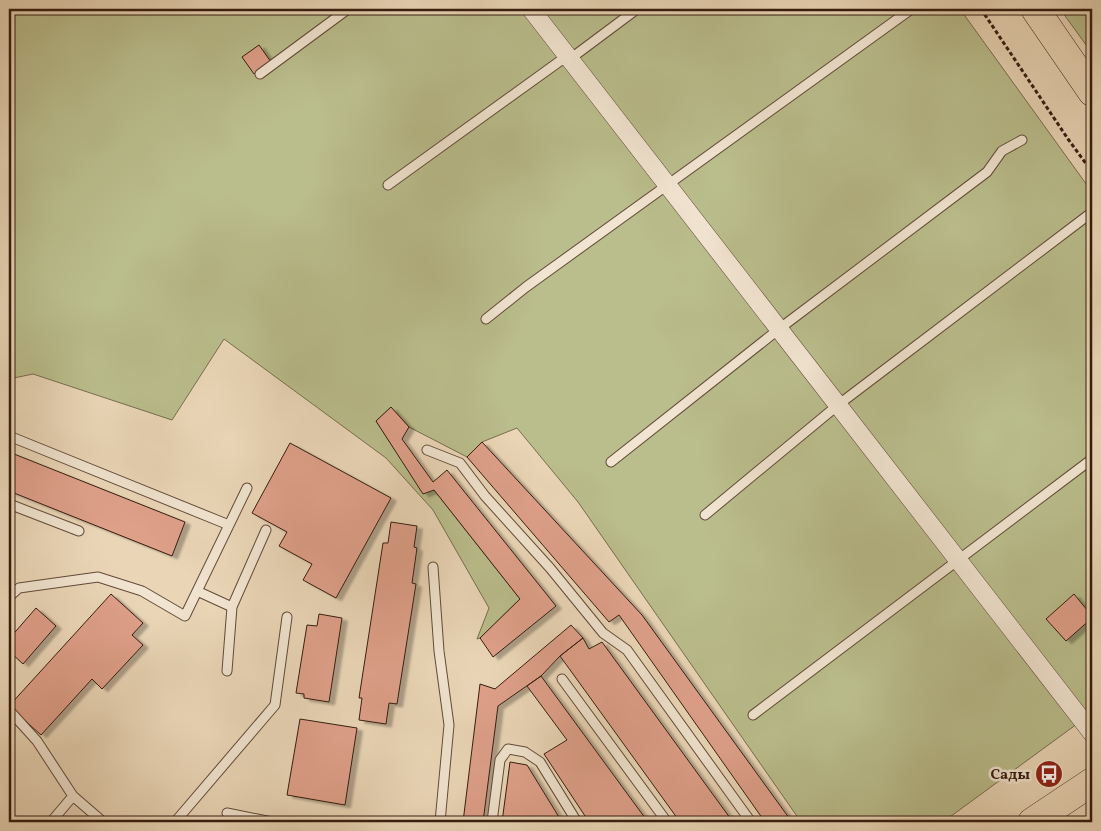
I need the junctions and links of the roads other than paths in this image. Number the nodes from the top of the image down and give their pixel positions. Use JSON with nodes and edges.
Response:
{"nodes":[{"id":1,"x":348,"y":9,"type":"edge"},
{"id":2,"x":531,"y":9,"type":"edge"},
{"id":3,"x":637,"y":9,"type":"edge"},
{"id":4,"x":1035,"y":9,"type":"edge"},
{"id":5,"x":910,"y":10,"type":"edge"},
{"id":6,"x":570,"y":59,"type":"junction"},
{"id":7,"x":260,"y":74,"type":"dead end"},
{"id":8,"x":1092,"y":92,"type":"edge"},
{"id":9,"x":1022,"y":140,"type":"dead end"},
{"id":10,"x":388,"y":185,"type":"dead end"},
{"id":11,"x":668,"y":186,"type":"junction"},
{"id":12,"x":1092,"y":214,"type":"edge"},
{"id":13,"x":486,"y":319,"type":"dead end"},
{"id":14,"x":779,"y":329,"type":"junction"},
{"id":15,"x":838,"y":406,"type":"junction"},
{"id":16,"x":9,"y":436,"type":"edge"},
{"id":17,"x":427,"y":450,"type":"dead end"},
{"id":18,"x":1092,"y":459,"type":"edge"},
{"id":19,"x":611,"y":462,"type":"dead end"},
{"id":20,"x":247,"y":488,"type":"dead end"},
{"id":21,"x":9,"y":504,"type":"edge"},
{"id":22,"x":705,"y":515,"type":"dead end"},
{"id":23,"x":229,"y":525,"type":"junction"},
{"id":24,"x":266,"y":530,"type":"dead end"},
{"id":25,"x":79,"y":532,"type":"dead end"},
{"id":26,"x":958,"y":560,"type":"junction"},
{"id":27,"x":433,"y":567,"type":"dead end"},
{"id":28,"x":197,"y":591,"type":"junction"},
{"id":29,"x":9,"y":597,"type":"edge"},
{"id":30,"x":232,"y":607,"type":"junction"},
{"id":31,"x":287,"y":617,"type":"dead end"},
{"id":32,"x":227,"y":671,"type":"dead end"},
{"id":33,"x":562,"y":679,"type":"dead end"},
{"id":34,"x":9,"y":710,"type":"edge"},
{"id":35,"x":753,"y":715,"type":"dead end"},
{"id":36,"x":1092,"y":733,"type":"edge"},
{"id":37,"x":1092,"y":782,"type":"edge"},
{"id":38,"x":73,"y":796,"type":"junction"},
{"id":39,"x":227,"y":814,"type":"dead end"},
{"id":40,"x":51,"y":822,"type":"edge"},
{"id":41,"x":103,"y":822,"type":"edge"},
{"id":42,"x":175,"y":822,"type":"edge"},
{"id":43,"x":272,"y":822,"type":"edge"},
{"id":44,"x":440,"y":822,"type":"edge"},
{"id":45,"x":492,"y":822,"type":"edge"},
{"id":46,"x":577,"y":822,"type":"edge"},
{"id":47,"x":667,"y":822,"type":"edge"},
{"id":48,"x":750,"y":822,"type":"edge"},
{"id":49,"x":1032,"y":822,"type":"edge"}],
"edges":[{"from":1,"to":7,"type":"lane"},
{"from":2,"to":6,"type":"street"},
{"from":3,"to":6,"type":"lane"},
{"from":4,"to":8,"type":"main road"},
{"from":5,"to":11,"type":"lane"},
{"from":6,"to":10,"type":"lane"},
{"from":6,"to":11,"type":"street"},
{"from":9,"to":14,"type":"lane"},
{"from":11,"to":13,"type":"lane"},
{"from":11,"to":14,"type":"street"},
{"from":12,"to":15,"type":"lane"},
{"from":14,"to":15,"type":"street"},
{"from":14,"to":19,"type":"lane"},
{"from":15,"to":22,"type":"lane"},
{"from":15,"to":26,"type":"street"},
{"from":16,"to":23,"type":"lane"},
{"from":17,"to":48,"type":"lane"},
{"from":18,"to":26,"type":"lane"},
{"from":20,"to":23,"type":"lane"},
{"from":21,"to":25,"type":"lane"},
{"from":23,"to":28,"type":"lane"},
{"from":24,"to":30,"type":"lane"},
{"from":26,"to":35,"type":"lane"},
{"from":26,"to":36,"type":"street"},
{"from":27,"to":44,"type":"lane"},
{"from":28,"to":29,"type":"lane"},
{"from":28,"to":30,"type":"lane"},
{"from":30,"to":32,"type":"lane"},
{"from":31,"to":42,"type":"lane"},
{"from":33,"to":47,"type":"lane"},
{"from":34,"to":38,"type":"lane"},
{"from":37,"to":49,"type":"main road"},
{"from":38,"to":40,"type":"lane"},
{"from":38,"to":41,"type":"lane"},
{"from":39,"to":43,"type":"lane"},
{"from":45,"to":46,"type":"lane"}]}
